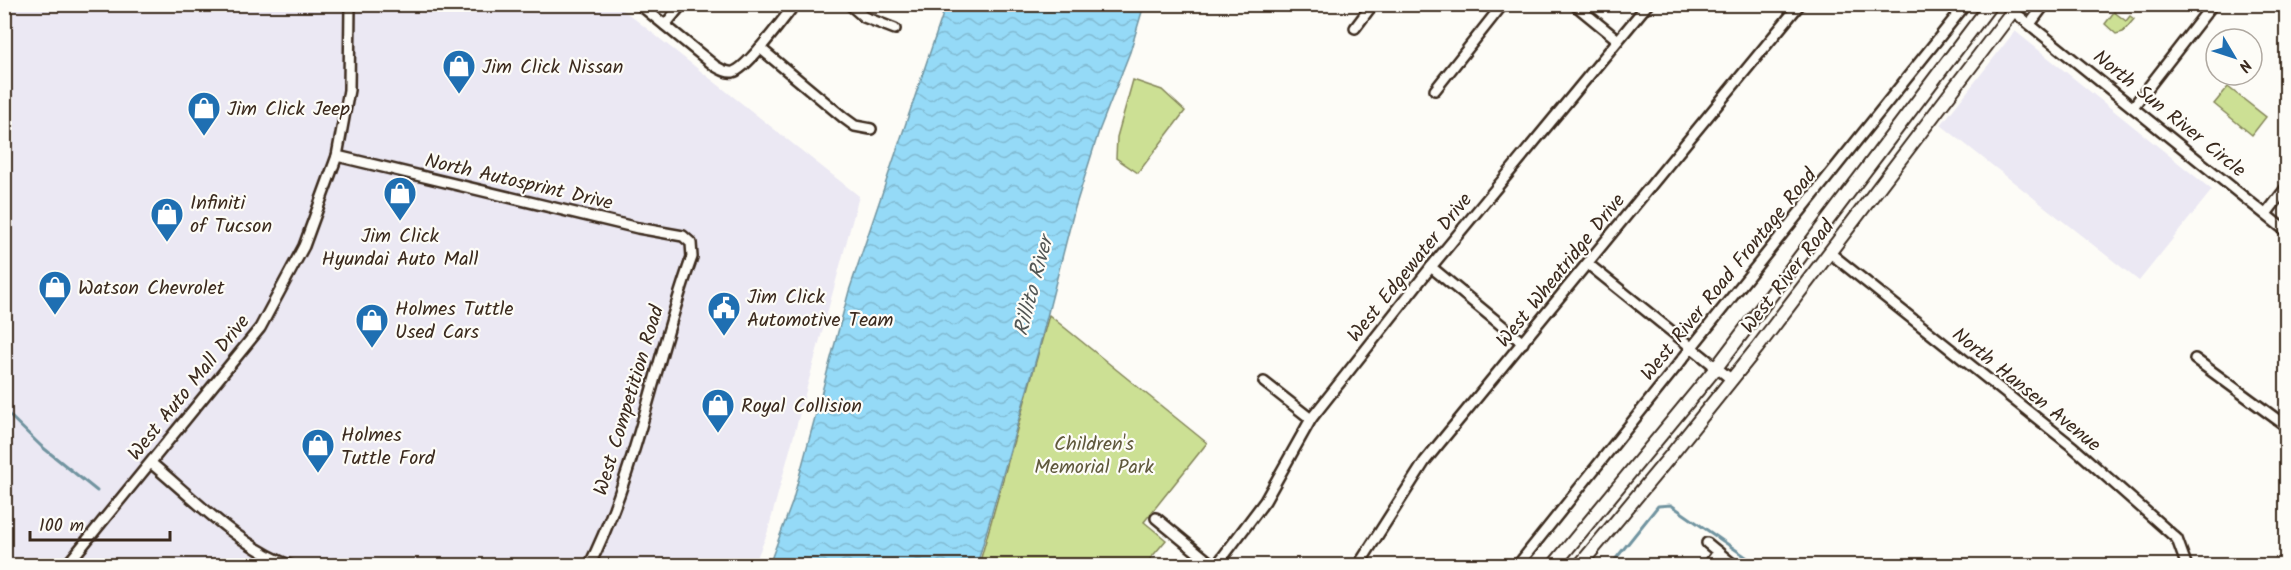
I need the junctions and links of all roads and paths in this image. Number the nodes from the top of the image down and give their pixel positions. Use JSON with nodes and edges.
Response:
{"nodes":[{"id":1,"x":350,"y":4,"type":"edge"},
{"id":2,"x":639,"y":4,"type":"edge"},
{"id":3,"x":682,"y":4,"type":"edge"},
{"id":4,"x":795,"y":4,"type":"edge"},
{"id":5,"x":849,"y":4,"type":"edge"},
{"id":6,"x":1373,"y":4,"type":"edge"},
{"id":7,"x":1503,"y":4,"type":"edge"},
{"id":8,"x":1574,"y":4,"type":"edge"},
{"id":9,"x":1648,"y":4,"type":"edge"},
{"id":10,"x":1800,"y":4,"type":"edge"},
{"id":11,"x":1966,"y":4,"type":"edge"},
{"id":12,"x":1991,"y":4,"type":"edge"},
{"id":13,"x":2045,"y":4,"type":"edge"},
{"id":14,"x":2213,"y":4,"type":"edge"},
{"id":15,"x":2016,"y":8,"type":"edge"},
{"id":16,"x":2030,"y":24,"type":"junction"},
{"id":17,"x":665,"y":26,"type":"junction"},
{"id":18,"x":1354,"y":28,"type":"dead end"},
{"id":19,"x":895,"y":29,"type":"dead end"},
{"id":20,"x":1618,"y":40,"type":"junction"},
{"id":21,"x":759,"y":48,"type":"junction"},
{"id":22,"x":1435,"y":90,"type":"dead end"},
{"id":23,"x":2133,"y":107,"type":"junction"},
{"id":24,"x":871,"y":129,"type":"dead end"},
{"id":25,"x":338,"y":156,"type":"junction"},
{"id":26,"x":2286,"y":188,"type":"edge"},
{"id":27,"x":2266,"y":214,"type":"junction"},
{"id":28,"x":2286,"y":231,"type":"edge"},
{"id":29,"x":691,"y":243,"type":"joint"},
{"id":30,"x":1830,"y":253,"type":"junction"},
{"id":31,"x":1588,"y":264,"type":"junction"},
{"id":32,"x":1431,"y":267,"type":"junction"},
{"id":33,"x":1523,"y":343,"type":"junction"},
{"id":34,"x":1691,"y":348,"type":"junction"},
{"id":35,"x":2195,"y":358,"type":"dead end"},
{"id":36,"x":1716,"y":368,"type":"junction"},
{"id":37,"x":1732,"y":380,"type":"junction"},
{"id":38,"x":1264,"y":382,"type":"dead end"},
{"id":39,"x":1311,"y":419,"type":"junction"},
{"id":40,"x":2286,"y":426,"type":"edge"},
{"id":41,"x":151,"y":463,"type":"junction"},
{"id":42,"x":1156,"y":518,"type":"dead end"},
{"id":43,"x":1707,"y":543,"type":"dead end"},
{"id":44,"x":1718,"y":552,"type":"junction"},
{"id":45,"x":2186,"y":564,"type":"dead end"},
{"id":46,"x":66,"y":566,"type":"edge"},
{"id":47,"x":292,"y":566,"type":"edge"},
{"id":48,"x":589,"y":566,"type":"edge"},
{"id":49,"x":1215,"y":566,"type":"edge"},
{"id":50,"x":1358,"y":566,"type":"edge"},
{"id":51,"x":1517,"y":566,"type":"edge"},
{"id":52,"x":1553,"y":566,"type":"edge"},
{"id":53,"x":1579,"y":566,"type":"edge"},
{"id":54,"x":1708,"y":566,"type":"edge"},
{"id":55,"x":1735,"y":566,"type":"edge"}],
"edges":[{"from":1,"to":25,"type":"street","name":"West Auto Mall Drive"},
{"from":2,"to":17,"type":"street"},
{"from":3,"to":17,"type":"street"},
{"from":4,"to":21,"type":"street"},
{"from":5,"to":19,"type":"street"},
{"from":6,"to":18,"type":"street"},
{"from":7,"to":22,"type":"street"},
{"from":8,"to":20,"type":"street"},
{"from":9,"to":20,"type":"street","name":"West Edgewater Drive"},
{"from":10,"to":31,"type":"street","name":"West Wheatridge Drive"},
{"from":11,"to":34,"type":"street","name":"West River Road Frontage Road"},
{"from":12,"to":36,"type":"main road","name":"West River Road"},
{"from":13,"to":16,"type":"street"},
{"from":14,"to":23,"type":"street"},
{"from":15,"to":16,"type":"street","name":"North Sun River Circle"},
{"from":15,"to":30,"type":"main road","name":"West River Road"},
{"from":16,"to":23,"type":"street","name":"North Sun River Circle"},
{"from":17,"to":21,"type":"street"},
{"from":20,"to":32,"type":"street","name":"West Edgewater Drive"},
{"from":21,"to":24,"type":"street"},
{"from":23,"to":27,"type":"street","name":"North Sun River Circle"},
{"from":25,"to":29,"type":"street","name":"North Autosprint Drive"},
{"from":25,"to":41,"type":"street","name":"West Auto Mall Drive"},
{"from":26,"to":27,"type":"street"},
{"from":27,"to":28,"type":"street","name":"North Sun River Circle"},
{"from":29,"to":48,"type":"street","name":"West Competition Road"},
{"from":30,"to":37,"type":"main road","name":"West River Road"},
{"from":30,"to":45,"type":"street","name":"North Hansen Avenue"},
{"from":31,"to":33,"type":"street","name":"West Wheatridge Drive"},
{"from":31,"to":34,"type":"street"},
{"from":32,"to":33,"type":"street"},
{"from":32,"to":39,"type":"street","name":"West Edgewater Drive"},
{"from":33,"to":50,"type":"street","name":"West Wheatridge Drive"},
{"from":34,"to":36,"type":"street"},
{"from":34,"to":51,"type":"street","name":"West River Road Frontage Road"},
{"from":35,"to":40,"type":"street"},
{"from":36,"to":37,"type":"street"},
{"from":36,"to":52,"type":"main road","name":"West River Road"},
{"from":37,"to":53,"type":"main road","name":"West River Road"},
{"from":38,"to":39,"type":"street"},
{"from":39,"to":49,"type":"street","name":"West Edgewater Drive"},
{"from":41,"to":46,"type":"street","name":"West Auto Mall Drive"},
{"from":41,"to":47,"type":"street"},
{"from":42,"to":49,"type":"street"},
{"from":43,"to":44,"type":"street"},
{"from":44,"to":54,"type":"street"},
{"from":44,"to":55,"type":"street"}]}
